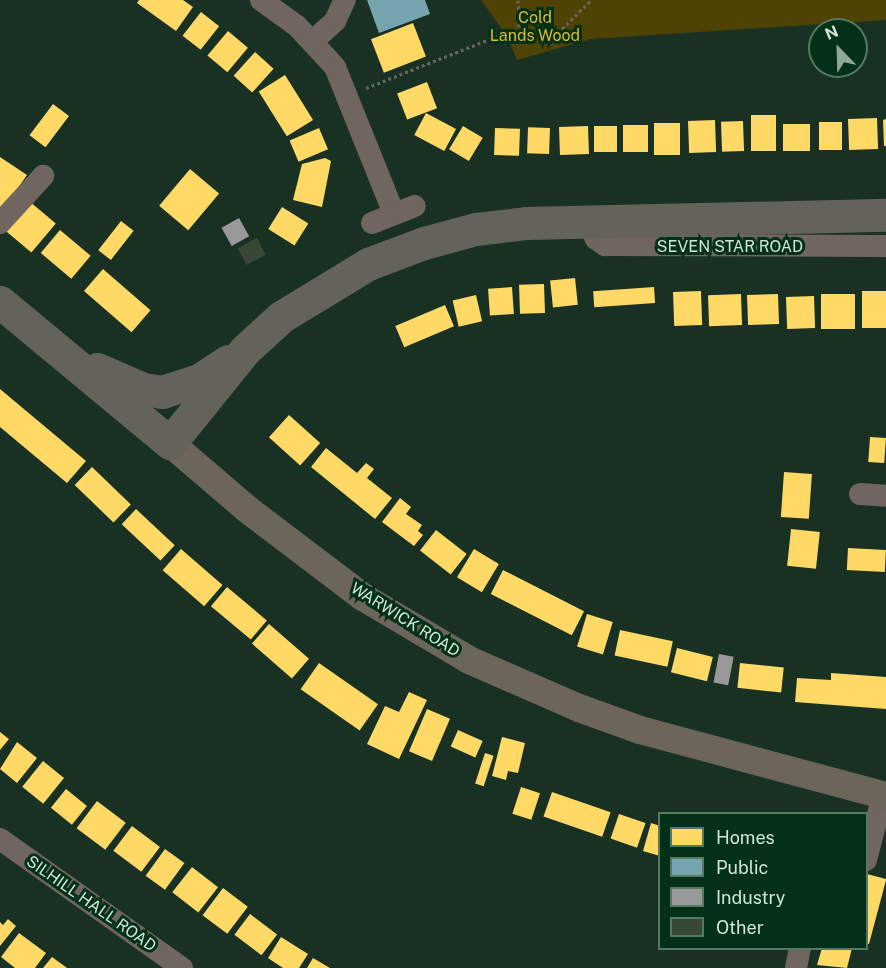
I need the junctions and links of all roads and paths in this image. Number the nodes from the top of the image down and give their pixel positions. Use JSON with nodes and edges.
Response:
{"nodes":[{"id":1,"x":261,"y":0,"type":"edge"},
{"id":2,"x":345,"y":0,"type":"edge"},
{"id":3,"x":518,"y":0,"type":"edge"},
{"id":4,"x":591,"y":0,"type":"edge"},
{"id":5,"x":506,"y":33,"type":"dead end"},
{"id":6,"x":313,"y":41,"type":"junction"},
{"id":7,"x":347,"y":94,"type":"junction"},
{"id":8,"x":43,"y":176,"type":"dead end"},
{"id":9,"x":416,"y":206,"type":"dead end"},
{"id":10,"x":394,"y":214,"type":"junction"},
{"id":11,"x":886,"y":215,"type":"edge"},
{"id":12,"x":588,"y":222,"type":"junction"},
{"id":13,"x":0,"y":223,"type":"edge"},
{"id":14,"x":372,"y":223,"type":"dead end"},
{"id":15,"x":886,"y":246,"type":"edge"},
{"id":16,"x":0,"y":303,"type":"edge"},
{"id":17,"x":245,"y":350,"type":"junction"},
{"id":18,"x":75,"y":362,"type":"junction"},
{"id":19,"x":170,"y":442,"type":"junction"},
{"id":20,"x":860,"y":494,"type":"dead end"},
{"id":21,"x":886,"y":496,"type":"edge"},
{"id":22,"x":884,"y":795,"type":"edge"},
{"id":23,"x":0,"y":839,"type":"edge"},
{"id":24,"x":868,"y":856,"type":"edge"},
{"id":25,"x":800,"y":950,"type":"edge"},
{"id":26,"x":183,"y":968,"type":"edge"},
{"id":27,"x":796,"y":968,"type":"edge"}],
"edges":[{"from":1,"to":6,"type":"street"},
{"from":2,"to":6,"type":"street"},
{"from":3,"to":4,"type":"path"},
{"from":5,"to":7,"type":"path"},
{"from":6,"to":7,"type":"street"},
{"from":7,"to":10,"type":"street"},
{"from":8,"to":13,"type":"street"},
{"from":9,"to":10,"type":"street"},
{"from":10,"to":14,"type":"street"},
{"from":11,"to":12,"type":"highway","name":"SEVEN STAR ROAD"},
{"from":12,"to":15,"type":"street","name":"SEVEN STAR ROAD"},
{"from":12,"to":17,"type":"highway","name":"SEVEN STAR ROAD"},
{"from":16,"to":18,"type":"highway","name":"WARWICK ROAD"},
{"from":17,"to":18,"type":"highway","name":"SEVEN STAR ROAD"},
{"from":17,"to":19,"type":"highway","name":"SEVEN STAR ROAD"},
{"from":18,"to":19,"type":"highway","name":"WARWICK ROAD"},
{"from":19,"to":22,"type":"main road","name":"WARWICK ROAD"},
{"from":20,"to":21,"type":"street"},
{"from":22,"to":24,"type":"street"},
{"from":23,"to":26,"type":"street","name":"SILHILL HALL ROAD"},
{"from":25,"to":27,"type":"street"}]}
